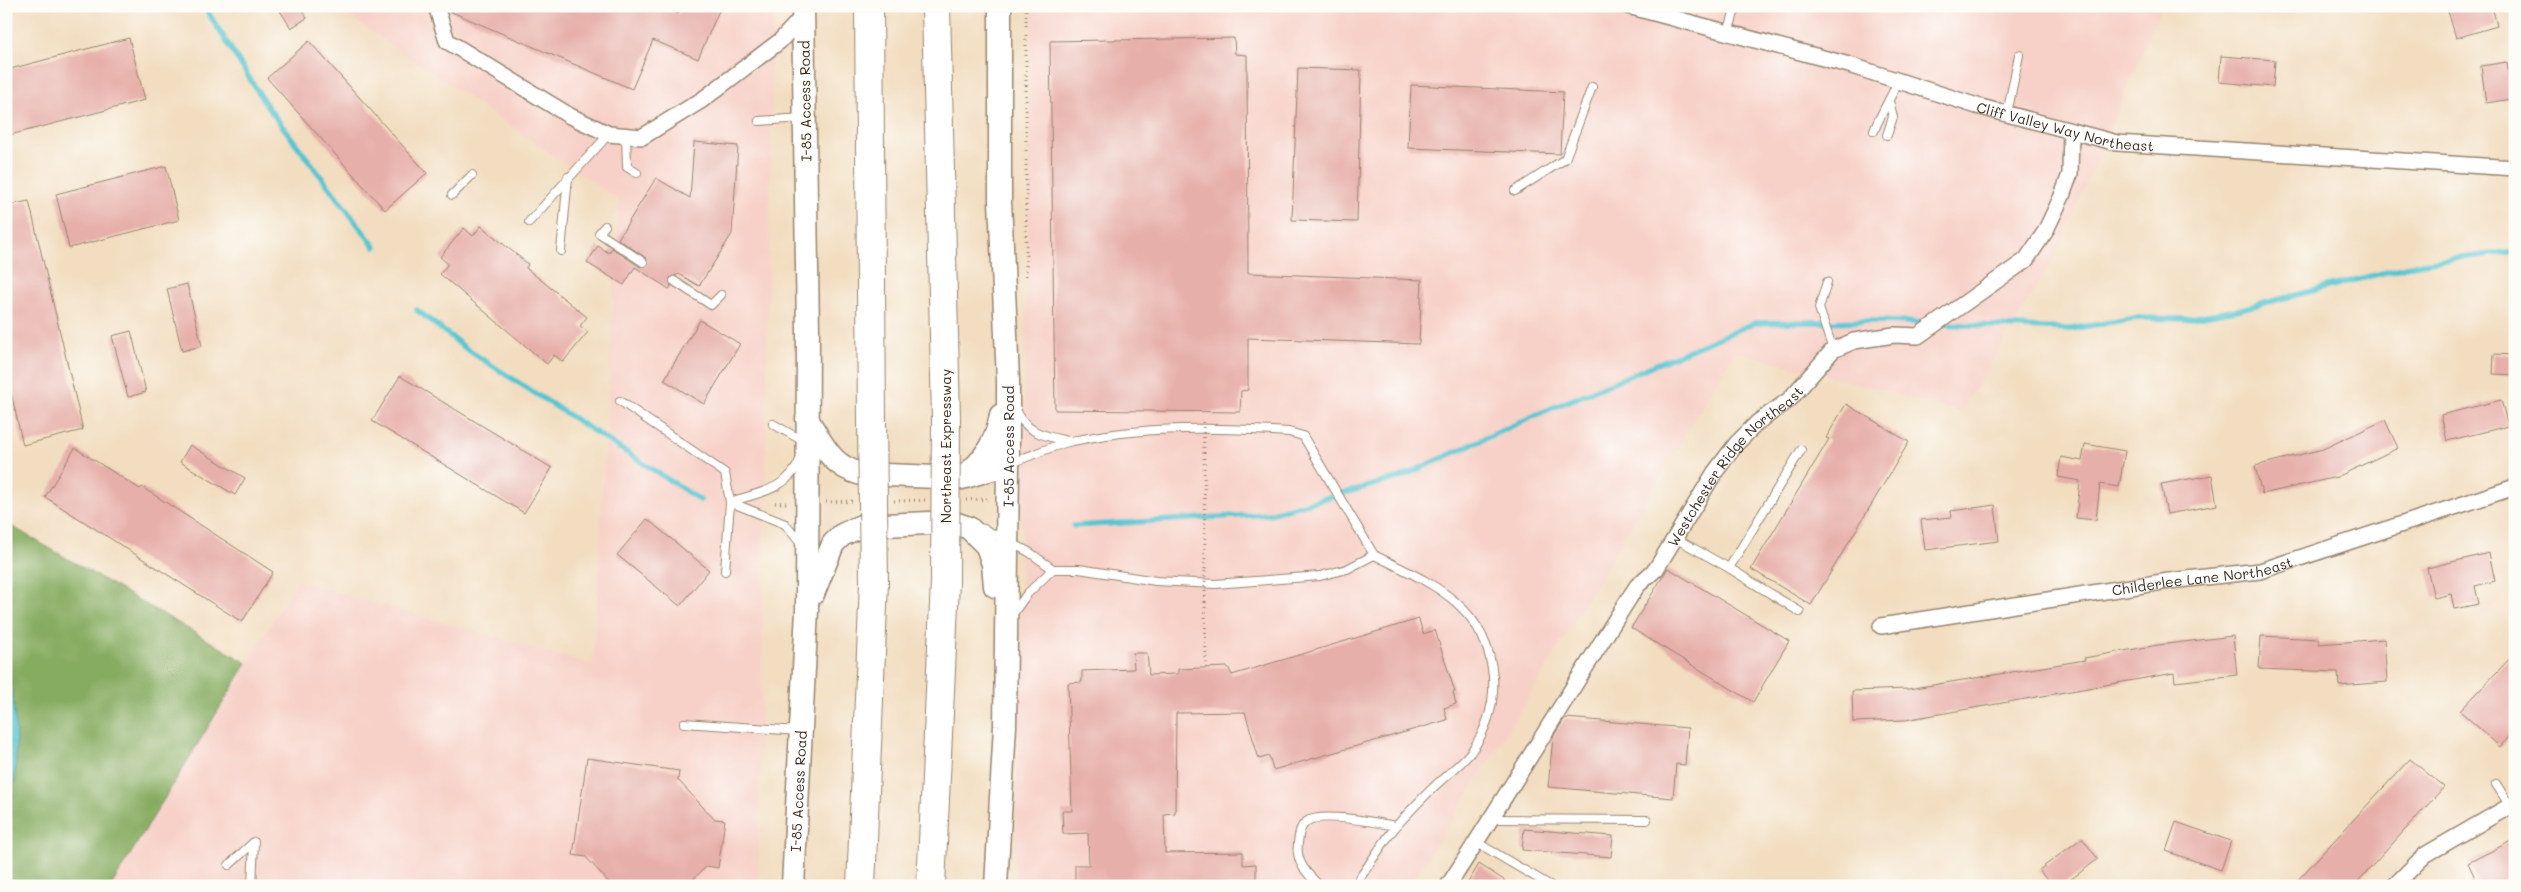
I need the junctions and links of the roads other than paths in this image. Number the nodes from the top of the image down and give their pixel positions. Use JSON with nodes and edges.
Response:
{"nodes":[{"id":1,"x":436,"y":6,"type":"edge"},
{"id":2,"x":869,"y":6,"type":"edge"},
{"id":3,"x":936,"y":6,"type":"edge"},
{"id":4,"x":1000,"y":6,"type":"edge"},
{"id":5,"x":1628,"y":6,"type":"edge"},
{"id":6,"x":1736,"y":6,"type":"edge"},
{"id":7,"x":803,"y":11,"type":"edge"},
{"id":8,"x":1728,"y":33,"type":"junction"},
{"id":9,"x":2019,"y":55,"type":"dead end"},
{"id":10,"x":1898,"y":81,"type":"junction"},
{"id":11,"x":1592,"y":87,"type":"dead end"},
{"id":12,"x":1889,"y":101,"type":"junction"},
{"id":13,"x":2007,"y":114,"type":"junction"},
{"id":14,"x":805,"y":118,"type":"junction"},
{"id":15,"x":759,"y":121,"type":"dead end"},
{"id":16,"x":1874,"y":131,"type":"dead end"},
{"id":17,"x":2071,"y":131,"type":"junction"},
{"id":18,"x":609,"y":134,"type":"junction"},
{"id":19,"x":1887,"y":135,"type":"dead end"},
{"id":20,"x":626,"y":136,"type":"junction"},
{"id":21,"x":2515,"y":168,"type":"edge"},
{"id":22,"x":637,"y":173,"type":"dead end"},
{"id":23,"x":472,"y":175,"type":"dead end"},
{"id":24,"x":568,"y":176,"type":"junction"},
{"id":25,"x":1515,"y":191,"type":"dead end"},
{"id":26,"x":452,"y":195,"type":"dead end"},
{"id":27,"x":529,"y":222,"type":"dead end"},
{"id":28,"x":604,"y":226,"type":"dead end"},
{"id":29,"x":561,"y":251,"type":"dead end"},
{"id":30,"x":642,"y":262,"type":"dead end"},
{"id":31,"x":674,"y":282,"type":"dead end"},
{"id":32,"x":1827,"y":282,"type":"dead end"},
{"id":33,"x":721,"y":296,"type":"dead end"},
{"id":34,"x":1833,"y":350,"type":"junction"},
{"id":35,"x":1008,"y":380,"type":"junction"},
{"id":36,"x":620,"y":401,"type":"dead end"},
{"id":37,"x":808,"y":419,"type":"junction"},
{"id":38,"x":773,"y":424,"type":"dead end"},
{"id":39,"x":1070,"y":442,"type":"junction"},
{"id":40,"x":807,"y":443,"type":"junction"},
{"id":41,"x":1801,"y":450,"type":"dead end"},
{"id":42,"x":1008,"y":464,"type":"junction"},
{"id":43,"x":962,"y":478,"type":"junction"},
{"id":44,"x":2515,"y":487,"type":"edge"},
{"id":45,"x":730,"y":502,"type":"junction"},
{"id":46,"x":969,"y":528,"type":"junction"},
{"id":47,"x":1673,"y":537,"type":"junction"},
{"id":48,"x":1006,"y":540,"type":"junction"},
{"id":49,"x":808,"y":554,"type":"junction"},
{"id":50,"x":1374,"y":555,"type":"junction"},
{"id":51,"x":1729,"y":568,"type":"junction"},
{"id":52,"x":1053,"y":569,"type":"junction"},
{"id":53,"x":725,"y":570,"type":"dead end"},
{"id":54,"x":807,"y":610,"type":"junction"},
{"id":55,"x":1800,"y":612,"type":"dead end"},
{"id":56,"x":1006,"y":625,"type":"junction"},
{"id":57,"x":1881,"y":626,"type":"dead end"},
{"id":58,"x":684,"y":723,"type":"dead end"},
{"id":59,"x":1005,"y":726,"type":"junction"},
{"id":60,"x":801,"y":731,"type":"junction"},
{"id":61,"x":2496,"y":784,"type":"dead end"},
{"id":62,"x":2512,"y":804,"type":"edge"},
{"id":63,"x":1492,"y":819,"type":"junction"},
{"id":64,"x":1647,"y":820,"type":"dead end"},
{"id":65,"x":1396,"y":826,"type":"junction"},
{"id":66,"x":1476,"y":842,"type":"junction"},
{"id":67,"x":229,"y":864,"type":"dead end"},
{"id":68,"x":252,"y":886,"type":"edge"},
{"id":69,"x":793,"y":886,"type":"edge"},
{"id":70,"x":861,"y":886,"type":"edge"},
{"id":71,"x":931,"y":886,"type":"edge"},
{"id":72,"x":996,"y":886,"type":"edge"},
{"id":73,"x":1320,"y":886,"type":"edge"},
{"id":74,"x":1354,"y":886,"type":"edge"},
{"id":75,"x":1448,"y":886,"type":"edge"},
{"id":76,"x":1551,"y":886,"type":"edge"},
{"id":77,"x":2394,"y":886,"type":"edge"}],
"edges":[{"from":1,"to":18,"type":"street"},
{"from":2,"to":70,"type":"highway","bridge":true},
{"from":3,"to":71,"type":"highway","name":"Northeast Expressway","bridge":true},
{"from":4,"to":35,"type":"main road","name":"I-85 Access Road"},
{"from":5,"to":8,"type":"street","name":"Cliff Valley Way Northeast"},
{"from":6,"to":8,"type":"lane"},
{"from":7,"to":14,"type":"main road","name":"I-85 Access Road"},
{"from":7,"to":20,"type":"street"},
{"from":8,"to":10,"type":"street","name":"Cliff Valley Way Northeast"},
{"from":9,"to":13,"type":"lane"},
{"from":10,"to":12,"type":"lane"},
{"from":10,"to":13,"type":"street","name":"Cliff Valley Way Northeast"},
{"from":11,"to":25,"type":"lane"},
{"from":12,"to":16,"type":"lane"},
{"from":12,"to":19,"type":"lane"},
{"from":13,"to":17,"type":"street","name":"Cliff Valley Way Northeast"},
{"from":14,"to":15,"type":"lane"},
{"from":14,"to":37,"type":"main road","name":"I-85 Access Road"},
{"from":17,"to":21,"type":"street","name":"Cliff Valley Way Northeast"},
{"from":17,"to":34,"type":"street","name":"Westchester Ridge Northeast"},
{"from":18,"to":20,"type":"street"},
{"from":18,"to":24,"type":"lane"},
{"from":20,"to":22,"type":"lane"},
{"from":23,"to":26,"type":"lane"},
{"from":24,"to":27,"type":"lane"},
{"from":24,"to":29,"type":"lane"},
{"from":28,"to":30,"type":"lane"},
{"from":31,"to":33,"type":"lane"},
{"from":32,"to":34,"type":"lane"},
{"from":34,"to":47,"type":"street","name":"Westchester Ridge Northeast"},
{"from":35,"to":39,"type":"lane"},
{"from":35,"to":42,"type":"main road","name":"I-85 Access Road"},
{"from":35,"to":43,"type":"main road"},
{"from":36,"to":45,"type":"lane"},
{"from":37,"to":40,"type":"main road","name":"I-85 Access Road"},
{"from":37,"to":43,"type":"main road"},
{"from":38,"to":40,"type":"lane"},
{"from":39,"to":42,"type":"lane"},
{"from":39,"to":50,"type":"lane"},
{"from":40,"to":45,"type":"lane"},
{"from":40,"to":49,"type":"main road","name":"I-85 Access Road"},
{"from":41,"to":51,"type":"lane"},
{"from":42,"to":43,"type":"main road"},
{"from":42,"to":48,"type":"main road","name":"I-85 Access Road"},
{"from":44,"to":57,"type":"street","name":"Childerlee Lane Northeast"},
{"from":45,"to":49,"type":"lane"},
{"from":45,"to":53,"type":"lane"},
{"from":46,"to":48,"type":"lane"},
{"from":46,"to":54,"type":"main road"},
{"from":46,"to":59,"type":"main road"},
{"from":47,"to":51,"type":"lane"},
{"from":47,"to":63,"type":"street","name":"Westchester Ridge Northeast"},
{"from":48,"to":52,"type":"lane"},
{"from":48,"to":56,"type":"main road","name":"I-85 Access Road"},
{"from":49,"to":54,"type":"main road","name":"I-85 Access Road"},
{"from":50,"to":52,"type":"lane"},
{"from":50,"to":65,"type":"lane"},
{"from":51,"to":55,"type":"lane"},
{"from":52,"to":56,"type":"lane"},
{"from":54,"to":60,"type":"main road","name":"I-85 Access Road"},
{"from":56,"to":59,"type":"main road","name":"I-85 Access Road"},
{"from":58,"to":60,"type":"lane"},
{"from":59,"to":72,"type":"main road","name":"I-85 Access Road"},
{"from":60,"to":69,"type":"main road","name":"I-85 Access Road"},
{"from":61,"to":62,"type":"lane"},
{"from":62,"to":77,"type":"street"},
{"from":63,"to":64,"type":"lane"},
{"from":63,"to":66,"type":"street","name":"Westchester Ridge Northeast"},
{"from":65,"to":73,"type":"lane"},
{"from":65,"to":74,"type":"lane"},
{"from":66,"to":75,"type":"street","name":"Westchester Ridge Northeast"},
{"from":66,"to":76,"type":"lane"},
{"from":67,"to":68,"type":"lane"}]}
